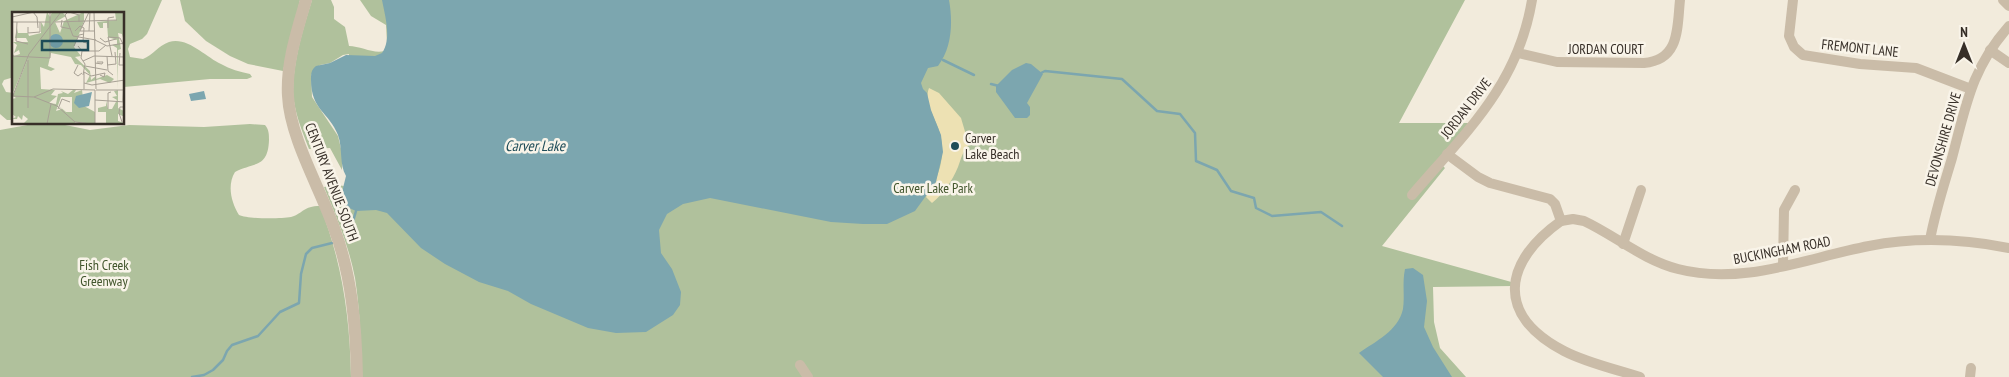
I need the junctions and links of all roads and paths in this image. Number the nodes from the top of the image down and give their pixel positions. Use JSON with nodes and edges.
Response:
{"nodes":[{"id":1,"x":306,"y":0,"type":"edge"},
{"id":2,"x":1532,"y":0,"type":"edge"},
{"id":3,"x":1680,"y":0,"type":"edge"},
{"id":4,"x":1793,"y":0,"type":"edge"},
{"id":5,"x":2002,"y":0,"type":"edge"},
{"id":6,"x":2009,"y":6,"type":"edge"},
{"id":7,"x":2009,"y":26,"type":"edge"},
{"id":8,"x":1990,"y":50,"type":"junction"},
{"id":9,"x":1518,"y":53,"type":"junction"},
{"id":10,"x":2009,"y":63,"type":"edge"},
{"id":11,"x":1971,"y":89,"type":"junction"},
{"id":12,"x":1447,"y":154,"type":"junction"},
{"id":13,"x":1641,"y":190,"type":"dead end"},
{"id":14,"x":1795,"y":190,"type":"dead end"},
{"id":15,"x":1412,"y":195,"type":"dead end"},
{"id":16,"x":1561,"y":221,"type":"junction"},
{"id":17,"x":1930,"y":240,"type":"junction"},
{"id":18,"x":1622,"y":244,"type":"junction"},
{"id":19,"x":2009,"y":248,"type":"edge"},
{"id":20,"x":1783,"y":266,"type":"junction"},
{"id":21,"x":800,"y":365,"type":"dead end"},
{"id":22,"x":357,"y":377,"type":"edge"},
{"id":23,"x":808,"y":377,"type":"edge"},
{"id":24,"x":1640,"y":377,"type":"edge"}],
"edges":[{"from":1,"to":22,"type":"street","name":"CENTURY AVENUE SOUTH"},
{"from":2,"to":9,"type":"street","name":"JORDAN DRIVE"},
{"from":3,"to":9,"type":"street","name":"JORDAN COURT"},
{"from":4,"to":11,"type":"street","name":"FREMONT LANE"},
{"from":5,"to":6,"type":"street"},
{"from":7,"to":8,"type":"street","name":"DEVONSHIRE DRIVE"},
{"from":8,"to":10,"type":"street"},
{"from":8,"to":11,"type":"street","name":"DEVONSHIRE DRIVE"},
{"from":9,"to":12,"type":"street","name":"JORDAN DRIVE"},
{"from":11,"to":17,"type":"street","name":"DEVONSHIRE DRIVE"},
{"from":12,"to":15,"type":"street","name":"JORDAN DRIVE"},
{"from":12,"to":16,"type":"street"},
{"from":13,"to":18,"type":"street"},
{"from":14,"to":20,"type":"street"},
{"from":16,"to":18,"type":"street","name":"BUCKINGHAM ROAD"},
{"from":16,"to":24,"type":"street"},
{"from":17,"to":19,"type":"street","name":"BUCKINGHAM ROAD"},
{"from":17,"to":20,"type":"street","name":"BUCKINGHAM ROAD"},
{"from":18,"to":20,"type":"street","name":"BUCKINGHAM ROAD"},
{"from":21,"to":23,"type":"street"}]}
